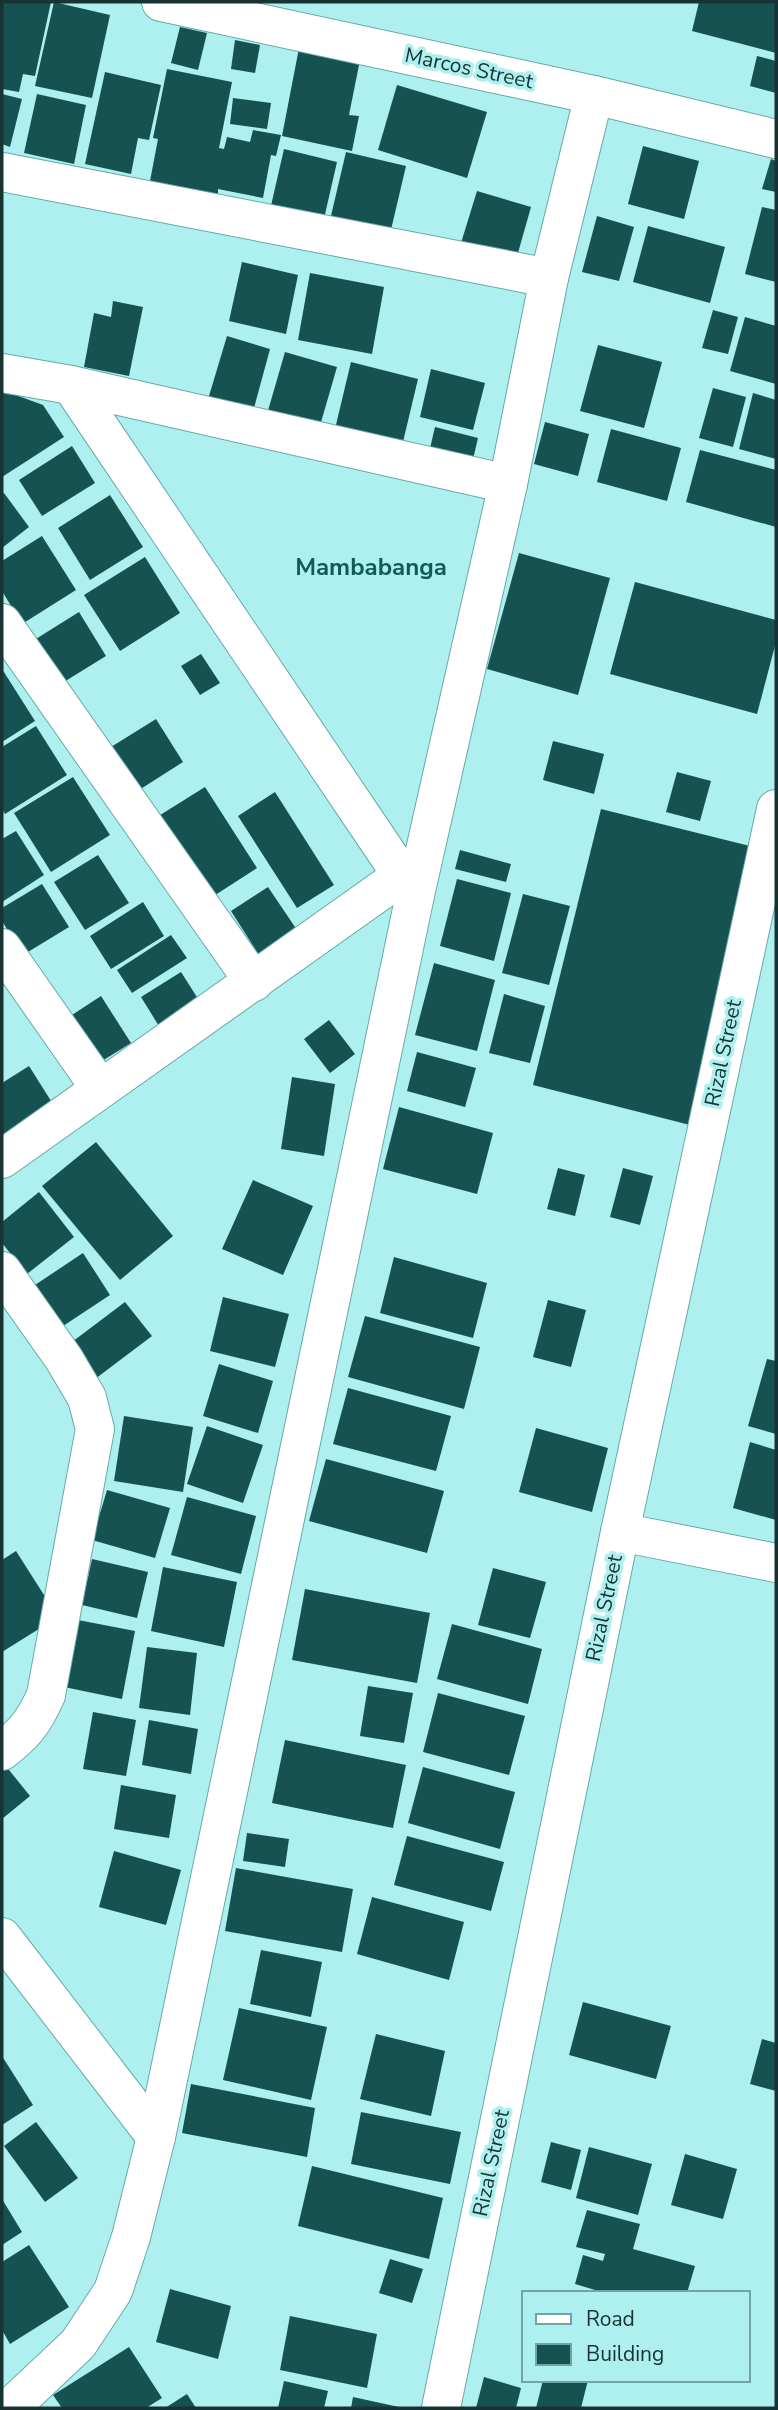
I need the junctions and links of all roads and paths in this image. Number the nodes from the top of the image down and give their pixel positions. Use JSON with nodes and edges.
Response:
{"nodes":[{"id":1,"x":161,"y":2,"type":"edge"},
{"id":2,"x":594,"y":94,"type":"junction"},
{"id":3,"x":776,"y":139,"type":"edge"},
{"id":4,"x":2,"y":172,"type":"edge"},
{"id":5,"x":550,"y":278,"type":"junction"},
{"id":6,"x":2,"y":373,"type":"edge"},
{"id":7,"x":71,"y":385,"type":"junction"},
{"id":8,"x":508,"y":484,"type":"junction"},
{"id":9,"x":2,"y":623,"type":"edge"},
{"id":10,"x":774,"y":834,"type":"edge"},
{"id":11,"x":407,"y":886,"type":"junction"},
{"id":12,"x":2,"y":948,"type":"edge"},
{"id":13,"x":254,"y":982,"type":"junction"},
{"id":14,"x":100,"y":1088,"type":"junction"},
{"id":15,"x":2,"y":1158,"type":"edge"},
{"id":16,"x":2,"y":1270,"type":"edge"},
{"id":17,"x":620,"y":1532,"type":"junction"},
{"id":18,"x":776,"y":1563,"type":"edge"},
{"id":19,"x":2,"y":1751,"type":"edge"},
{"id":20,"x":2,"y":1937,"type":"edge"},
{"id":21,"x":156,"y":2137,"type":"junction"},
{"id":22,"x":10,"y":2408,"type":"edge"},
{"id":23,"x":442,"y":2408,"type":"edge"}],
"edges":[{"from":1,"to":2,"type":"street","name":"Marcos Street"},
{"from":2,"to":3,"type":"street","name":"Marcos Street"},
{"from":2,"to":5,"type":"street"},
{"from":4,"to":5,"type":"street"},
{"from":5,"to":8,"type":"street"},
{"from":6,"to":7,"type":"street"},
{"from":7,"to":8,"type":"street"},
{"from":7,"to":11,"type":"street"},
{"from":8,"to":11,"type":"street"},
{"from":9,"to":13,"type":"street"},
{"from":10,"to":17,"type":"street","name":"Rizal Street"},
{"from":11,"to":13,"type":"street"},
{"from":11,"to":21,"type":"street"},
{"from":12,"to":14,"type":"street"},
{"from":13,"to":14,"type":"street"},
{"from":14,"to":15,"type":"street"},
{"from":16,"to":19,"type":"street"},
{"from":17,"to":18,"type":"street"},
{"from":17,"to":23,"type":"street","name":"Rizal Street"},
{"from":20,"to":21,"type":"street"},
{"from":21,"to":22,"type":"street"}]}
